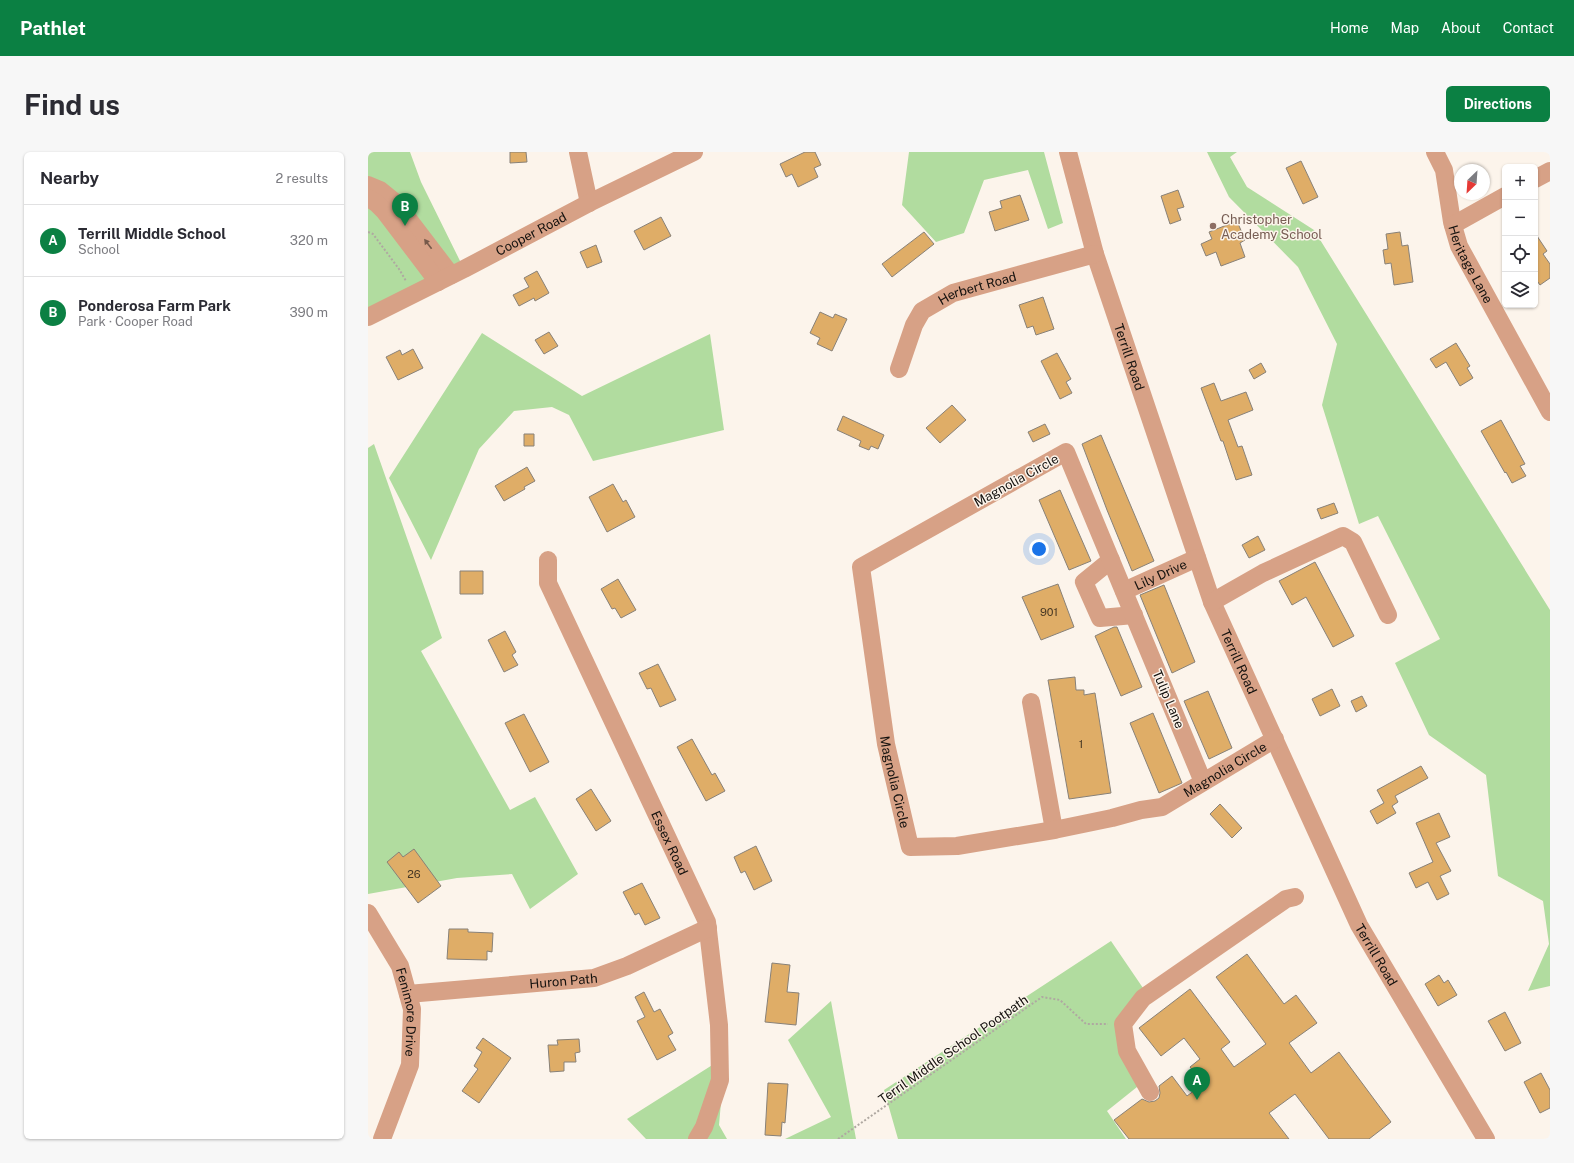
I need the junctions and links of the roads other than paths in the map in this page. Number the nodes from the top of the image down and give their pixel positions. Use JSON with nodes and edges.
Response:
{"nodes":[{"id":1,"x":578,"y":152,"type":"edge"},
{"id":2,"x":694,"y":152,"type":"edge"},
{"id":3,"x":1068,"y":152,"type":"edge"},
{"id":4,"x":1435,"y":152,"type":"edge"},
{"id":5,"x":1550,"y":171,"type":"edge"},
{"id":6,"x":1538,"y":177,"type":"edge"},
{"id":7,"x":368,"y":185,"type":"edge"},
{"id":8,"x":368,"y":198,"type":"edge"},
{"id":9,"x":1502,"y":198,"type":"edge"},
{"id":10,"x":589,"y":203,"type":"junction"},
{"id":11,"x":394,"y":212,"type":"junction"},
{"id":12,"x":1453,"y":225,"type":"junction"},
{"id":13,"x":1095,"y":254,"type":"junction"},
{"id":14,"x":444,"y":279,"type":"junction"},
{"id":15,"x":368,"y":317,"type":"edge"},
{"id":16,"x":899,"y":369,"type":"dead end"},
{"id":17,"x":1550,"y":412,"type":"edge"},
{"id":18,"x":1066,"y":452,"type":"joint"},
{"id":19,"x":1197,"y":558,"type":"junction"},
{"id":20,"x":548,"y":560,"type":"dead end"},
{"id":21,"x":1111,"y":560,"type":"junction"},
{"id":22,"x":1124,"y":591,"type":"junction"},
{"id":23,"x":1212,"y":602,"type":"junction"},
{"id":24,"x":1134,"y":615,"type":"junction"},
{"id":25,"x":1388,"y":615,"type":"dead end"},
{"id":26,"x":1031,"y":702,"type":"dead end"},
{"id":27,"x":1275,"y":739,"type":"junction"},
{"id":28,"x":1203,"y":782,"type":"junction"},
{"id":29,"x":1054,"y":830,"type":"junction"},
{"id":30,"x":1295,"y":897,"type":"dead end"},
{"id":31,"x":368,"y":914,"type":"edge"},
{"id":32,"x":708,"y":928,"type":"junction"},
{"id":33,"x":408,"y":994,"type":"junction"},
{"id":34,"x":1150,"y":1092,"type":"dead end"},
{"id":35,"x":382,"y":1139,"type":"edge"},
{"id":36,"x":697,"y":1139,"type":"edge"},
{"id":37,"x":1486,"y":1139,"type":"edge"}],
"edges":[{"from":1,"to":10,"type":"street"},
{"from":2,"to":10,"type":"street","name":"Cooper Road"},
{"from":3,"to":13,"type":"street","name":"Terrill Road"},
{"from":4,"to":12,"type":"street","name":"Heritage Lane"},
{"from":5,"to":6,"type":"street"},
{"from":7,"to":11,"type":"street"},
{"from":8,"to":11,"type":"street"},
{"from":9,"to":12,"type":"street"},
{"from":10,"to":14,"type":"street","name":"Cooper Road"},
{"from":11,"to":14,"type":"street"},
{"from":12,"to":17,"type":"street","name":"Heritage Lane"},
{"from":13,"to":16,"type":"street","name":"Herbert Road"},
{"from":13,"to":19,"type":"street","name":"Terrill Road"},
{"from":14,"to":15,"type":"street","name":"Cooper Road"},
{"from":18,"to":21,"type":"street","name":"Tulip Lane"},
{"from":18,"to":29,"type":"street","name":"Magnolia Circle"},
{"from":19,"to":22,"type":"street","name":"Lily Drive"},
{"from":19,"to":23,"type":"street","name":"Terrill Road"},
{"from":20,"to":32,"type":"street","name":"Essex Road"},
{"from":21,"to":22,"type":"street","name":"Tulip Lane"},
{"from":21,"to":24,"type":"street"},
{"from":22,"to":24,"type":"street","name":"Tulip Lane"},
{"from":23,"to":25,"type":"street"},
{"from":23,"to":27,"type":"street","name":"Terrill Road"},
{"from":24,"to":28,"type":"street","name":"Tulip Lane"},
{"from":26,"to":29,"type":"street"},
{"from":27,"to":28,"type":"street","name":"Magnolia Circle"},
{"from":27,"to":37,"type":"street","name":"Terrill Road"},
{"from":28,"to":29,"type":"street","name":"Magnolia Circle"},
{"from":30,"to":34,"type":"street"},
{"from":31,"to":33,"type":"street","name":"Fenimore Drive"},
{"from":32,"to":33,"type":"street","name":"Huron Path"},
{"from":32,"to":36,"type":"street","name":"Essex Road"},
{"from":33,"to":35,"type":"street","name":"Fenimore Drive"}]}
